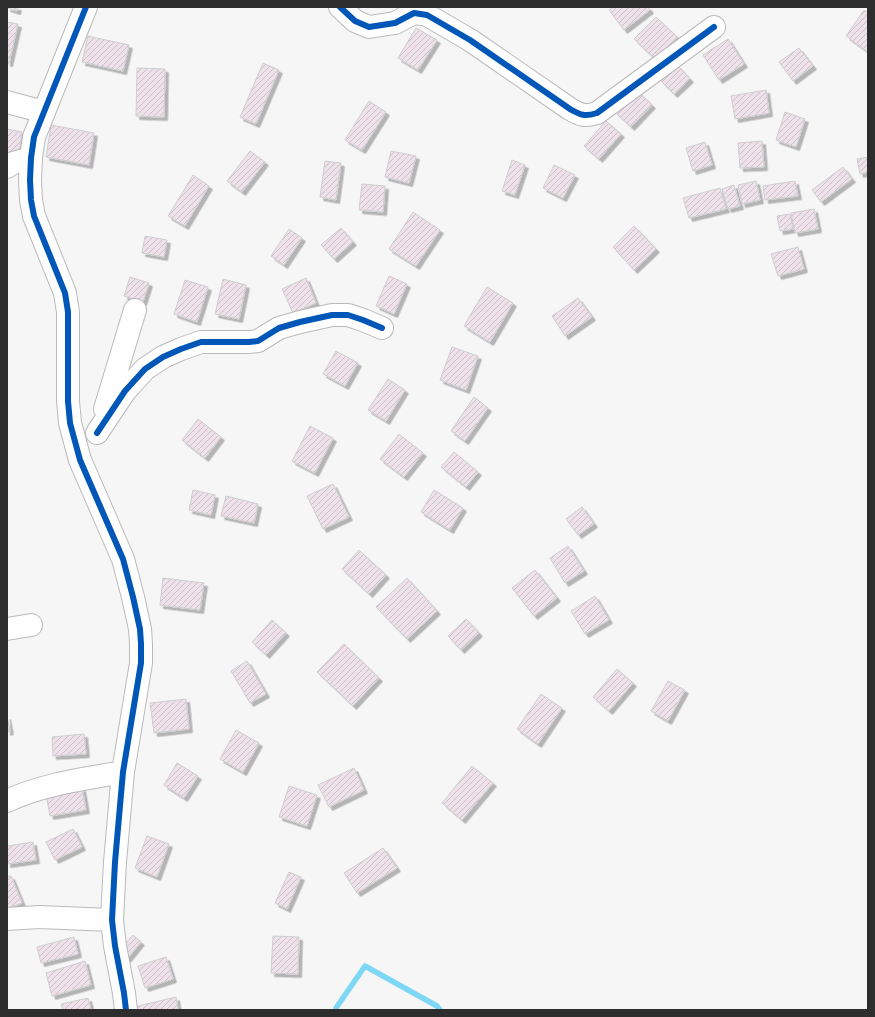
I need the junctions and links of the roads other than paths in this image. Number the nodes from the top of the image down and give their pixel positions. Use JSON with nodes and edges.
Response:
{"nodes":[{"id":1,"x":86,"y":7,"type":"edge"},
{"id":2,"x":340,"y":7,"type":"edge"},
{"id":3,"x":714,"y":27,"type":"dead end"},
{"id":4,"x":7,"y":102,"type":"edge"},
{"id":5,"x":44,"y":112,"type":"junction"},
{"id":6,"x":14,"y":162,"type":"edge"},
{"id":7,"x":135,"y":310,"type":"dead end"},
{"id":8,"x":382,"y":328,"type":"dead end"},
{"id":9,"x":97,"y":433,"type":"junction"},
{"id":10,"x":80,"y":460,"type":"junction"},
{"id":11,"x":31,"y":625,"type":"dead end"},
{"id":12,"x":7,"y":630,"type":"edge"},
{"id":13,"x":123,"y":772,"type":"junction"},
{"id":14,"x":7,"y":801,"type":"edge"},
{"id":15,"x":7,"y":919,"type":"edge"},
{"id":16,"x":112,"y":920,"type":"junction"},
{"id":17,"x":126,"y":1010,"type":"edge"}],
"edges":[{"from":1,"to":5,"type":"street"},
{"from":2,"to":3,"type":"street"},
{"from":4,"to":5,"type":"street"},
{"from":5,"to":6,"type":"street"},
{"from":6,"to":10,"type":"street"},
{"from":7,"to":9,"type":"street"},
{"from":8,"to":9,"type":"street"},
{"from":9,"to":10,"type":"street"},
{"from":10,"to":13,"type":"street"},
{"from":11,"to":12,"type":"street"},
{"from":13,"to":14,"type":"street"},
{"from":13,"to":16,"type":"street"},
{"from":15,"to":16,"type":"street"},
{"from":16,"to":17,"type":"street"}]}
